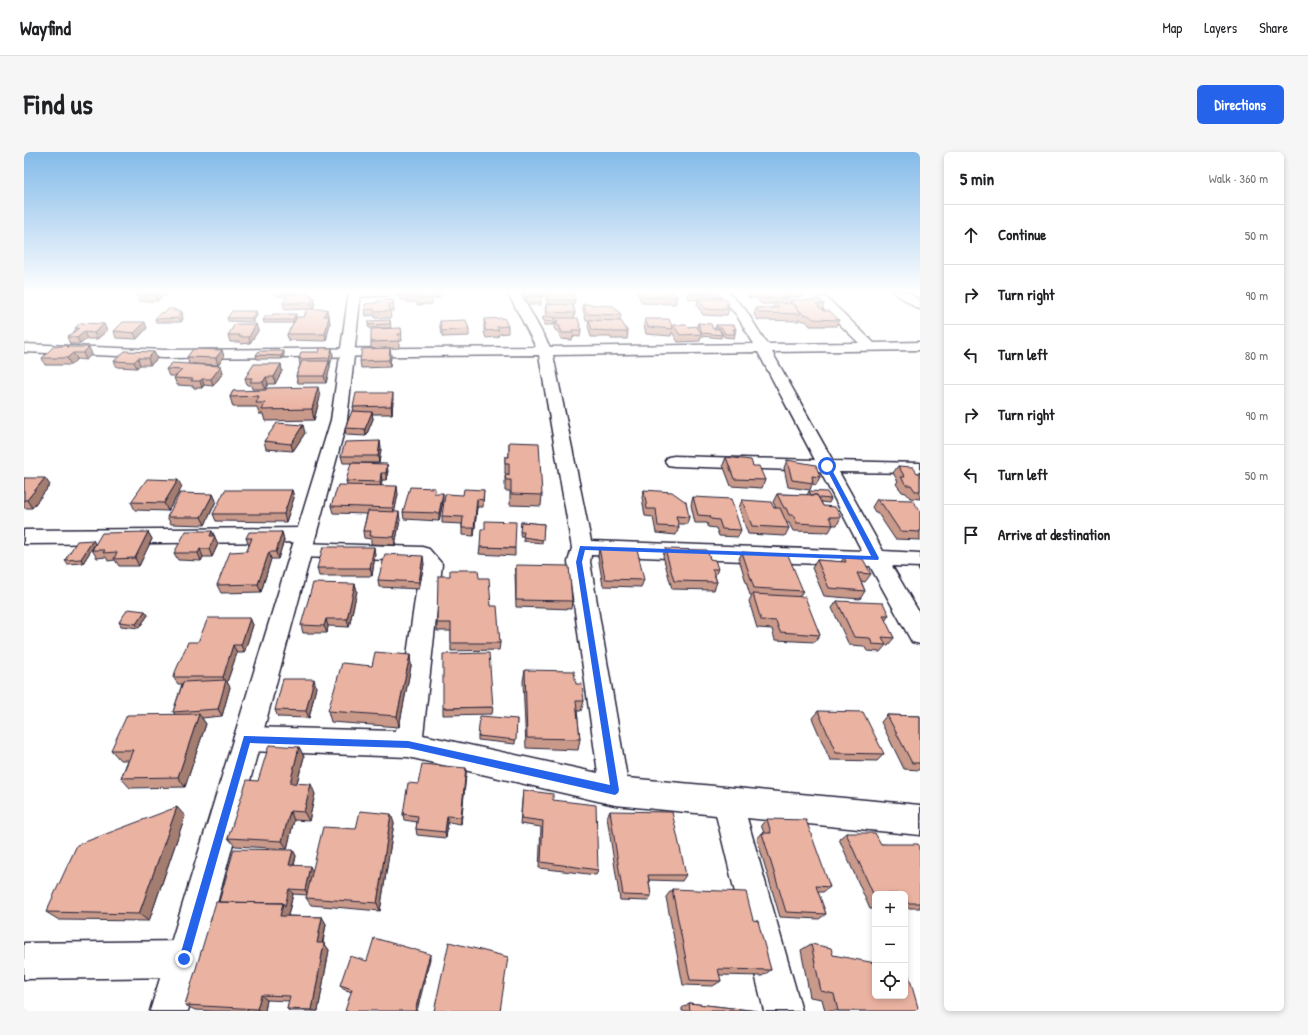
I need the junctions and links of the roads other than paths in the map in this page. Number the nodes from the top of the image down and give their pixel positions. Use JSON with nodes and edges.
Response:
{"nodes":[{"id":1,"x":350,"y":331,"type":"edge"},
{"id":2,"x":534,"y":331,"type":"edge"},
{"id":3,"x":753,"y":331,"type":"edge"},
{"id":4,"x":854,"y":331,"type":"edge"},
{"id":5,"x":920,"y":346,"type":"edge"},
{"id":6,"x":871,"y":347,"type":"junction"},
{"id":7,"x":24,"y":348,"type":"edge"},
{"id":8,"x":764,"y":348,"type":"junction"},
{"id":9,"x":545,"y":351,"type":"junction"},
{"id":10,"x":348,"y":352,"type":"junction"},
{"id":11,"x":674,"y":460,"type":"dead end"},
{"id":12,"x":827,"y":466,"type":"junction"},
{"id":13,"x":920,"y":468,"type":"edge"},
{"id":14,"x":24,"y":536,"type":"edge"},
{"id":15,"x":303,"y":543,"type":"junction"},
{"id":16,"x":582,"y":548,"type":"junction"},
{"id":17,"x":876,"y":558,"type":"junction"},
{"id":18,"x":920,"y":560,"type":"edge"},
{"id":19,"x":920,"y":635,"type":"edge"},
{"id":20,"x":247,"y":739,"type":"junction"},
{"id":21,"x":408,"y":744,"type":"junction"},
{"id":22,"x":615,"y":790,"type":"junction"},
{"id":23,"x":727,"y":801,"type":"junction"},
{"id":24,"x":920,"y":820,"type":"edge"},
{"id":25,"x":184,"y":959,"type":"junction"},
{"id":26,"x":24,"y":961,"type":"edge"},
{"id":27,"x":169,"y":1011,"type":"edge"},
{"id":28,"x":783,"y":1011,"type":"edge"}],
"edges":[{"from":1,"to":10,"type":"street"},
{"from":2,"to":9,"type":"street"},
{"from":3,"to":8,"type":"street"},
{"from":4,"to":6,"type":"street"},
{"from":5,"to":6,"type":"street"},
{"from":6,"to":8,"type":"street"},
{"from":7,"to":10,"type":"street"},
{"from":8,"to":9,"type":"street"},
{"from":8,"to":12,"type":"street"},
{"from":9,"to":10,"type":"street"},
{"from":9,"to":16,"type":"street"},
{"from":10,"to":15,"type":"street"},
{"from":11,"to":12,"type":"street"},
{"from":12,"to":13,"type":"street"},
{"from":12,"to":17,"type":"street"},
{"from":14,"to":15,"type":"street"},
{"from":15,"to":20,"type":"street"},
{"from":15,"to":21,"type":"street"},
{"from":16,"to":17,"type":"street"},
{"from":16,"to":22,"type":"street"},
{"from":17,"to":18,"type":"street"},
{"from":17,"to":19,"type":"street"},
{"from":20,"to":21,"type":"street"},
{"from":20,"to":25,"type":"street"},
{"from":21,"to":22,"type":"street"},
{"from":22,"to":23,"type":"street"},
{"from":23,"to":24,"type":"street"},
{"from":23,"to":28,"type":"street"},
{"from":25,"to":26,"type":"street"},
{"from":25,"to":27,"type":"street"}]}
